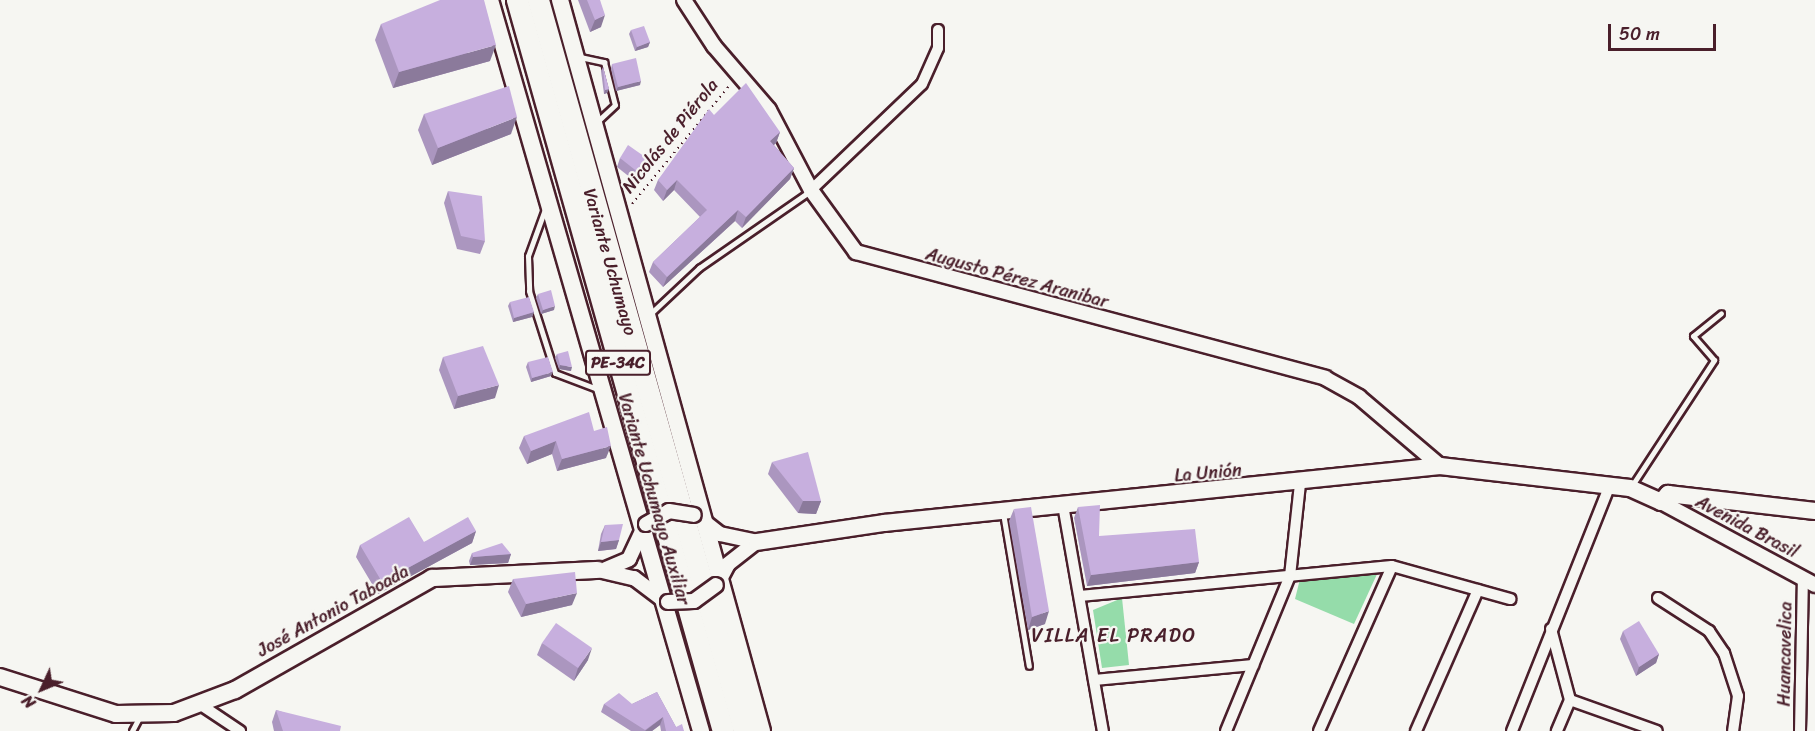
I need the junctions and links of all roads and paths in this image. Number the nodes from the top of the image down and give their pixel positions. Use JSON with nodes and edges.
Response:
{"nodes":[{"id":1,"x":490,"y":0,"type":"edge"},
{"id":2,"x":518,"y":0,"type":"edge"},
{"id":3,"x":538,"y":0,"type":"edge"},
{"id":4,"x":560,"y":0,"type":"edge"},
{"id":5,"x":684,"y":0,"type":"edge"},
{"id":6,"x":938,"y":30,"type":"dead end"},
{"id":7,"x":575,"y":56,"type":"junction"},
{"id":8,"x":740,"y":75,"type":"junction"},
{"id":9,"x":595,"y":124,"type":"junction"},
{"id":10,"x":811,"y":190,"type":"junction"},
{"id":11,"x":546,"y":204,"type":"junction"},
{"id":12,"x":620,"y":213,"type":"junction"},
{"id":13,"x":1721,"y":313,"type":"dead end"},
{"id":14,"x":648,"y":317,"type":"junction"},
{"id":15,"x":602,"y":391,"type":"junction"},
{"id":16,"x":1440,"y":466,"type":"junction"},
{"id":17,"x":1300,"y":484,"type":"junction"},
{"id":18,"x":1610,"y":485,"type":"junction"},
{"id":19,"x":1630,"y":488,"type":"junction"},
{"id":20,"x":1661,"y":502,"type":"junction"},
{"id":21,"x":1063,"y":505,"type":"junction"},
{"id":22,"x":1003,"y":511,"type":"junction"},
{"id":23,"x":1815,"y":511,"type":"edge"},
{"id":24,"x":699,"y":518,"type":"junction"},
{"id":25,"x":645,"y":527,"type":"junction"},
{"id":26,"x":757,"y":542,"type":"junction"},
{"id":27,"x":1392,"y":566,"type":"junction"},
{"id":28,"x":598,"y":570,"type":"junction"},
{"id":29,"x":1290,"y":576,"type":"junction"},
{"id":30,"x":1809,"y":581,"type":"edge"},
{"id":31,"x":718,"y":583,"type":"junction"},
{"id":32,"x":1478,"y":590,"type":"junction"},
{"id":33,"x":1080,"y":596,"type":"junction"},
{"id":34,"x":1658,"y":598,"type":"dead end"},
{"id":35,"x":1509,"y":599,"type":"dead end"},
{"id":36,"x":666,"y":601,"type":"junction"},
{"id":37,"x":1551,"y":629,"type":"junction"},
{"id":38,"x":1253,"y":665,"type":"junction"},
{"id":39,"x":1029,"y":666,"type":"dead end"},
{"id":40,"x":0,"y":677,"type":"edge"},
{"id":41,"x":1094,"y":680,"type":"junction"},
{"id":42,"x":1570,"y":700,"type":"junction"},
{"id":43,"x":201,"y":705,"type":"junction"},
{"id":44,"x":136,"y":724,"type":"edge"},
{"id":45,"x":240,"y":731,"type":"edge"},
{"id":46,"x":701,"y":731,"type":"edge"},
{"id":47,"x":723,"y":731,"type":"edge"},
{"id":48,"x":744,"y":731,"type":"edge"},
{"id":49,"x":762,"y":731,"type":"edge"},
{"id":50,"x":1103,"y":731,"type":"edge"},
{"id":51,"x":1226,"y":731,"type":"edge"},
{"id":52,"x":1319,"y":731,"type":"edge"},
{"id":53,"x":1416,"y":731,"type":"edge"},
{"id":54,"x":1512,"y":731,"type":"edge"},
{"id":55,"x":1557,"y":731,"type":"edge"},
{"id":56,"x":1658,"y":731,"type":"edge"},
{"id":57,"x":1733,"y":731,"type":"edge"},
{"id":58,"x":1800,"y":731,"type":"edge"}],
"edges":[{"from":1,"to":11,"type":"main road","name":"Variante Uchumayo Auxiliar"},
{"from":2,"to":47,"type":"highway","name":"Variante Uchumayo","number":"PE-34C"},
{"from":3,"to":48,"type":"highway","name":"Variante Uchumayo","number":"PE-34C"},
{"from":4,"to":7,"type":"main road"},
{"from":5,"to":8,"type":"street","name":"Augusto Pérez Aranibar"},
{"from":6,"to":10,"type":"street"},
{"from":7,"to":9,"type":"main road"},
{"from":7,"to":9,"type":"lane"},
{"from":8,"to":10,"type":"street","name":"Augusto Pérez Aranibar"},
{"from":8,"to":12,"type":"path","name":"Nicolás de Piérola"},
{"from":9,"to":12,"type":"main road"},
{"from":10,"to":14,"type":"lane"},
{"from":10,"to":16,"type":"street","name":"Augusto Pérez Aranibar"},
{"from":11,"to":15,"type":"main road","name":"Variante Uchumayo Auxiliar"},
{"from":11,"to":15,"type":"lane"},
{"from":12,"to":14,"type":"main road"},
{"from":13,"to":19,"type":"lane"},
{"from":14,"to":24,"type":"main road"},
{"from":15,"to":25,"type":"main road","name":"Variante Uchumayo Auxiliar"},
{"from":16,"to":17,"type":"main road","name":"La Unión"},
{"from":16,"to":18,"type":"main road","name":"La Unión"},
{"from":17,"to":21,"type":"main road","name":"La Unión"},
{"from":17,"to":29,"type":"street"},
{"from":18,"to":19,"type":"main road","name":"La Unión"},
{"from":18,"to":37,"type":"street"},
{"from":19,"to":20,"type":"main road","name":"La Unión"},
{"from":20,"to":23,"type":"main road"},
{"from":20,"to":30,"type":"street","name":"Avenida Brasil"},
{"from":21,"to":22,"type":"main road","name":"La Unión"},
{"from":21,"to":33,"type":"street"},
{"from":22,"to":26,"type":"main road","name":"La Unión"},
{"from":22,"to":39,"type":"lane"},
{"from":24,"to":25,"type":"street","bridge":true},
{"from":24,"to":26,"type":"street","name":"La Unión"},
{"from":24,"to":31,"type":"main road"},
{"from":25,"to":28,"type":"street","name":"José Antonio Taboada"},
{"from":25,"to":36,"type":"main road","name":"Variante Uchumayo Auxiliar"},
{"from":26,"to":31,"type":"street"},
{"from":27,"to":29,"type":"street"},
{"from":27,"to":32,"type":"street"},
{"from":27,"to":52,"type":"street"},
{"from":28,"to":36,"type":"street","name":"José Antonio Taboada"},
{"from":28,"to":43,"type":"main road","name":"José Antonio Taboada"},
{"from":29,"to":33,"type":"street"},
{"from":29,"to":38,"type":"street"},
{"from":30,"to":58,"type":"street","name":"Huancavelica"},
{"from":31,"to":36,"type":"street","bridge":true},
{"from":31,"to":49,"type":"main road"},
{"from":32,"to":35,"type":"street"},
{"from":32,"to":53,"type":"street"},
{"from":33,"to":41,"type":"street"},
{"from":34,"to":57,"type":"street"},
{"from":36,"to":46,"type":"main road","name":"Variante Uchumayo Auxiliar"},
{"from":37,"to":42,"type":"street"},
{"from":37,"to":54,"type":"street"},
{"from":38,"to":41,"type":"street"},
{"from":38,"to":51,"type":"street"},
{"from":40,"to":44,"type":"main road"},
{"from":41,"to":50,"type":"street"},
{"from":42,"to":55,"type":"street"},
{"from":42,"to":56,"type":"street"},
{"from":43,"to":44,"type":"main road","name":"José Antonio Taboada"},
{"from":43,"to":45,"type":"street"}]}
